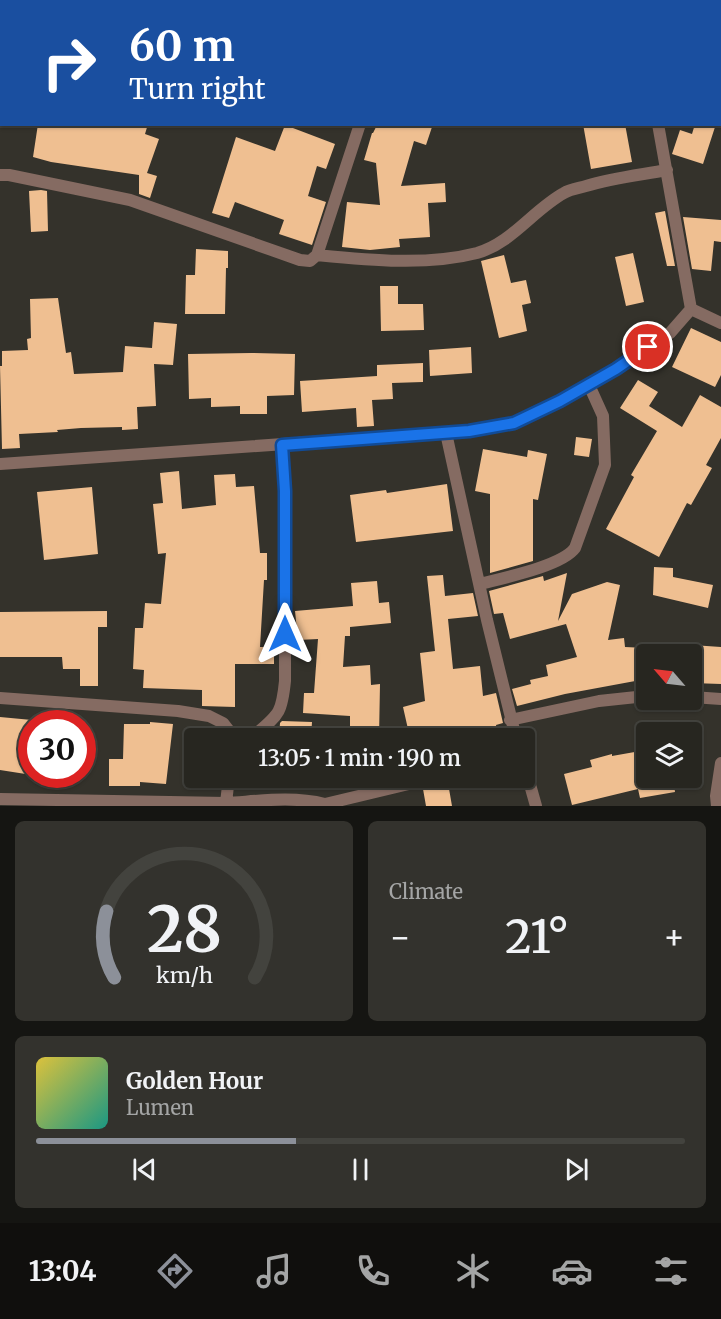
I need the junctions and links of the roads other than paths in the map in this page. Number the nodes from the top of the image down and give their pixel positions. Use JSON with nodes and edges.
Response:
{"nodes":[{"id":1,"x":359,"y":126,"type":"edge"},
{"id":2,"x":658,"y":126,"type":"edge"},
{"id":3,"x":667,"y":170,"type":"junction"},
{"id":4,"x":0,"y":176,"type":"edge"},
{"id":5,"x":317,"y":255,"type":"junction"},
{"id":6,"x":691,"y":309,"type":"junction"},
{"id":7,"x":721,"y":323,"type":"edge"},
{"id":8,"x":589,"y":385,"type":"junction"},
{"id":9,"x":446,"y":433,"type":"junction"},
{"id":10,"x":282,"y":445,"type":"junction"},
{"id":11,"x":0,"y":464,"type":"edge"},
{"id":12,"x":480,"y":584,"type":"junction"},
{"id":13,"x":636,"y":697,"type":"edge"},
{"id":14,"x":0,"y":698,"type":"edge"},
{"id":15,"x":702,"y":698,"type":"edge"},
{"id":16,"x":721,"y":699,"type":"edge"},
{"id":17,"x":510,"y":720,"type":"junction"},
{"id":18,"x":226,"y":728,"type":"edge"},
{"id":19,"x":264,"y":728,"type":"edge"},
{"id":20,"x":513,"y":728,"type":"edge"},
{"id":21,"x":721,"y":763,"type":"edge"},
{"id":22,"x":228,"y":788,"type":"edge"},
{"id":23,"x":394,"y":788,"type":"edge"},
{"id":24,"x":531,"y":788,"type":"edge"},
{"id":25,"x":0,"y":799,"type":"edge"},
{"id":26,"x":226,"y":803,"type":"junction"},
{"id":27,"x":325,"y":805,"type":"edge"},
{"id":28,"x":536,"y":806,"type":"edge"},
{"id":29,"x":717,"y":806,"type":"edge"}],
"edges":[{"from":1,"to":5,"type":"street"},
{"from":2,"to":3,"type":"street"},
{"from":3,"to":5,"type":"street"},
{"from":3,"to":6,"type":"street"},
{"from":4,"to":5,"type":"street"},
{"from":6,"to":7,"type":"street"},
{"from":6,"to":8,"type":"street"},
{"from":8,"to":9,"type":"street"},
{"from":8,"to":12,"type":"street"},
{"from":9,"to":10,"type":"street"},
{"from":9,"to":12,"type":"street"},
{"from":10,"to":11,"type":"street"},
{"from":10,"to":19,"type":"street"},
{"from":12,"to":17,"type":"street"},
{"from":13,"to":17,"type":"street"},
{"from":14,"to":18,"type":"street"},
{"from":15,"to":16,"type":"street"},
{"from":17,"to":20,"type":"street"},
{"from":21,"to":29,"type":"street"},
{"from":22,"to":26,"type":"street"},
{"from":23,"to":27,"type":"street"},
{"from":24,"to":28,"type":"street"},
{"from":25,"to":26,"type":"street"},
{"from":26,"to":27,"type":"street"}]}
